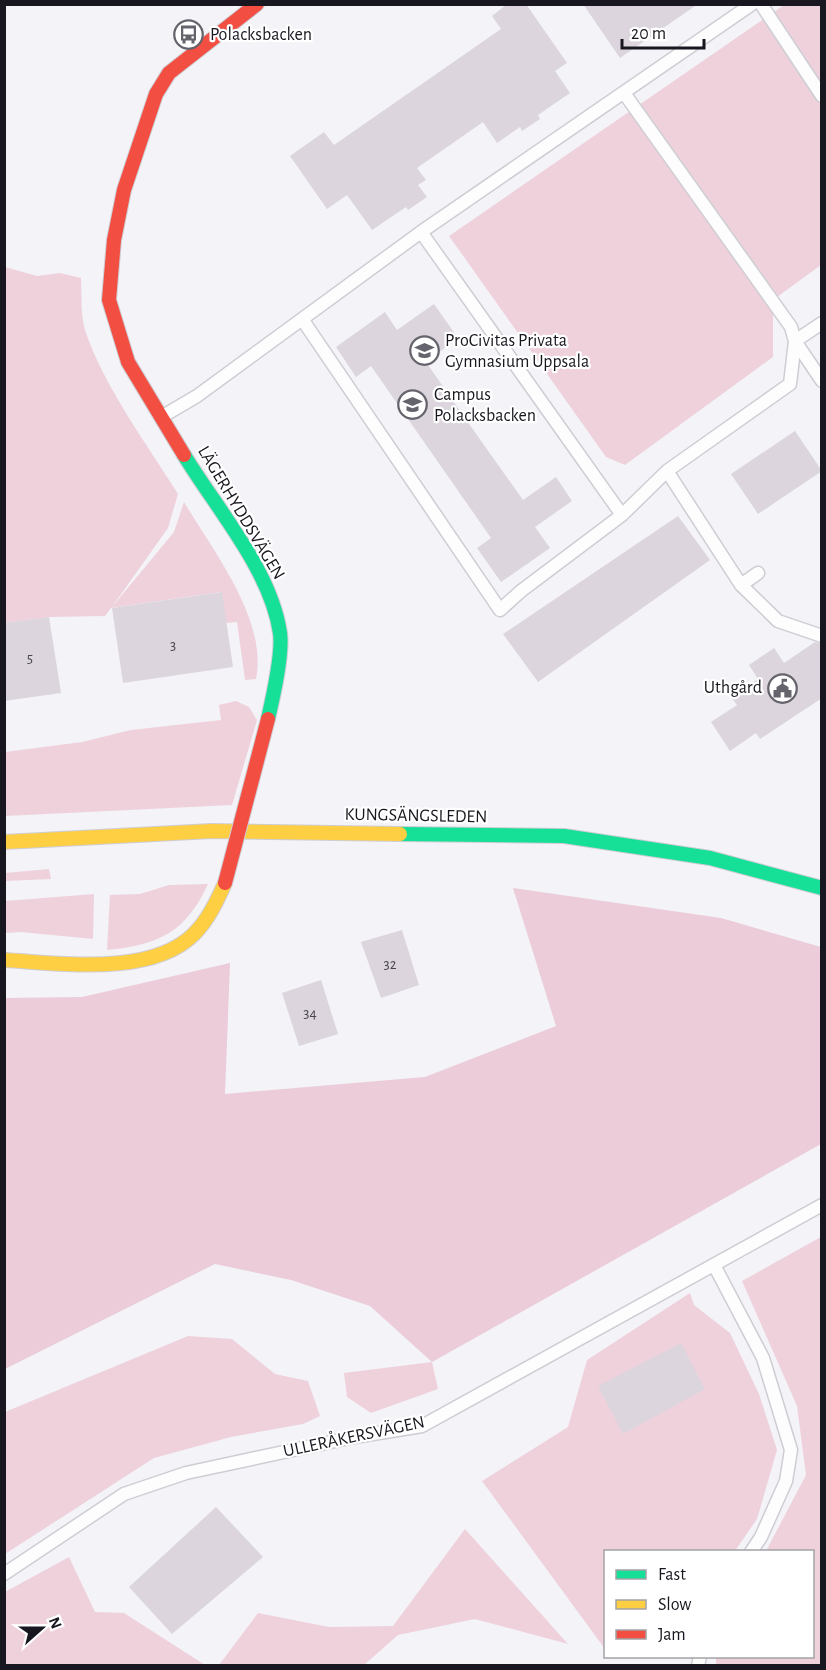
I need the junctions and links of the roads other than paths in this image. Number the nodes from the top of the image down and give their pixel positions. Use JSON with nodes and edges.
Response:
{"nodes":[{"id":1,"x":257,"y":4,"type":"edge"},
{"id":2,"x":752,"y":4,"type":"edge"},
{"id":3,"x":761,"y":4,"type":"edge"},
{"id":4,"x":624,"y":93,"type":"junction"},
{"id":5,"x":822,"y":96,"type":"edge"},
{"id":6,"x":422,"y":232,"type":"junction"},
{"id":7,"x":302,"y":319,"type":"junction"},
{"id":8,"x":822,"y":323,"type":"edge"},
{"id":9,"x":795,"y":341,"type":"junction"},
{"id":10,"x":822,"y":381,"type":"edge"},
{"id":11,"x":162,"y":416,"type":"junction"},
{"id":12,"x":667,"y":471,"type":"junction"},
{"id":13,"x":622,"y":515,"type":"junction"},
{"id":14,"x":758,"y":573,"type":"dead end"},
{"id":15,"x":741,"y":585,"type":"junction"},
{"id":16,"x":822,"y":636,"type":"edge"},
{"id":17,"x":4,"y":842,"type":"edge"},
{"id":18,"x":822,"y":888,"type":"edge"},
{"id":19,"x":4,"y":960,"type":"edge"},
{"id":20,"x":822,"y":1205,"type":"edge"},
{"id":21,"x":714,"y":1265,"type":"junction"},
{"id":22,"x":752,"y":1550,"type":"edge"},
{"id":23,"x":4,"y":1574,"type":"edge"}],
"edges":[{"from":1,"to":11,"type":"street","name":"LÄGERHYDDSVÄGEN"},
{"from":2,"to":4,"type":"lane"},
{"from":3,"to":5,"type":"lane"},
{"from":4,"to":6,"type":"lane"},
{"from":4,"to":9,"type":"lane"},
{"from":6,"to":7,"type":"lane"},
{"from":6,"to":13,"type":"lane"},
{"from":7,"to":11,"type":"lane"},
{"from":7,"to":13,"type":"lane"},
{"from":8,"to":9,"type":"lane"},
{"from":9,"to":10,"type":"lane"},
{"from":9,"to":12,"type":"lane"},
{"from":11,"to":19,"type":"street","name":"LÄGERHYDDSVÄGEN","bridge":true},
{"from":12,"to":13,"type":"lane"},
{"from":12,"to":15,"type":"lane"},
{"from":14,"to":15,"type":"lane"},
{"from":15,"to":16,"type":"lane"},
{"from":17,"to":18,"type":"street","name":"KUNGSÄNGSLEDEN"},
{"from":20,"to":21,"type":"lane","name":"ULLERÅKERSVÄGEN"},
{"from":21,"to":22,"type":"lane"},
{"from":21,"to":23,"type":"lane","name":"ULLERÅKERSVÄGEN"}]}
